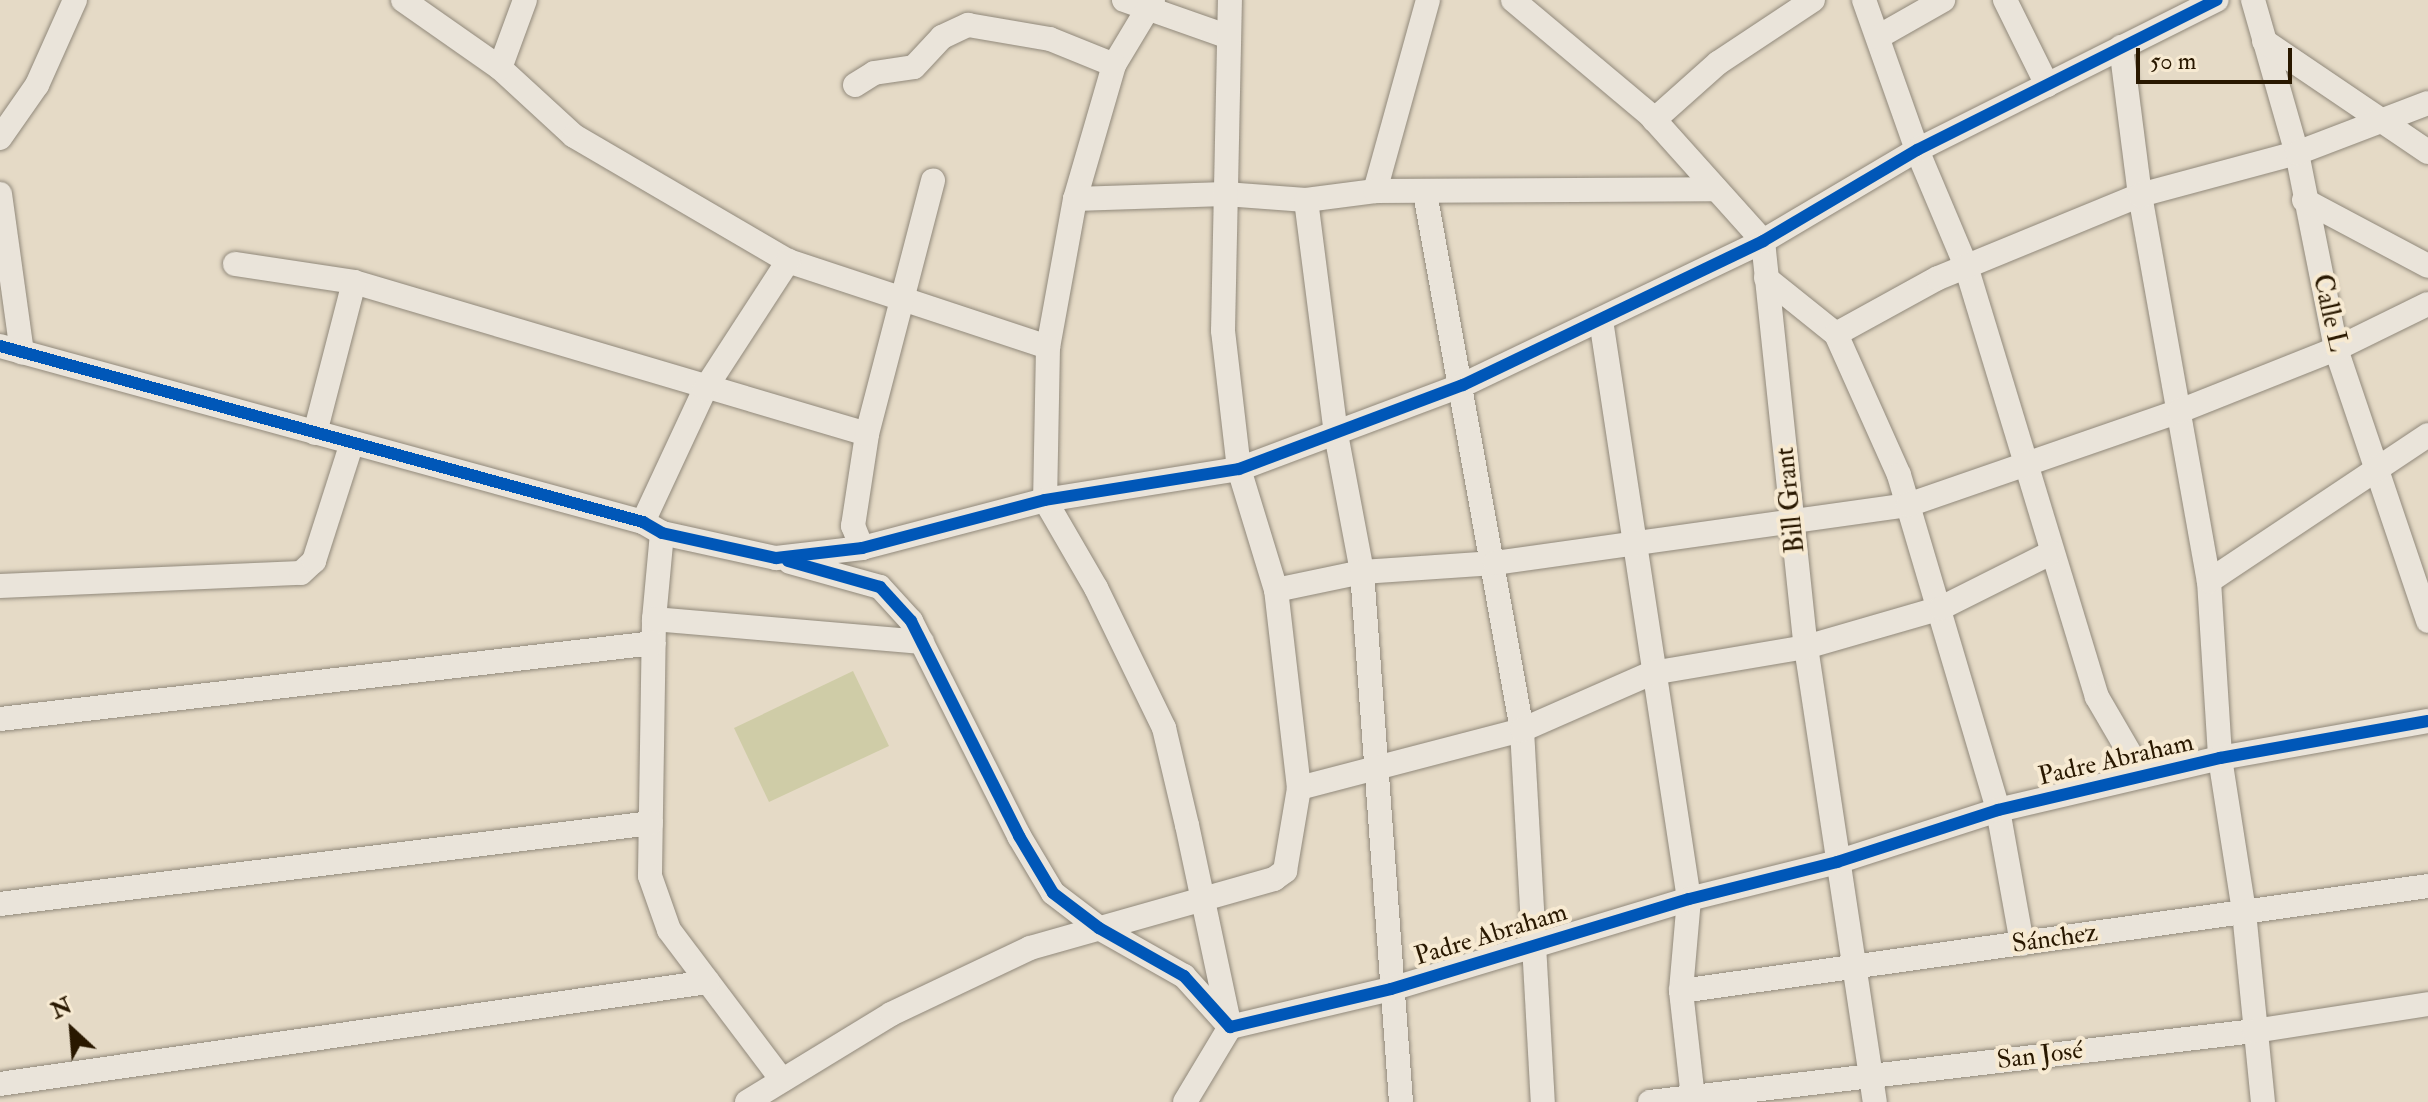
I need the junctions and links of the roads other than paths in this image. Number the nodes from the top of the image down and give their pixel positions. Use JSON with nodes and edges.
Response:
{"nodes":[{"id":1,"x":75,"y":0,"type":"edge"},
{"id":2,"x":403,"y":0,"type":"edge"},
{"id":3,"x":525,"y":0,"type":"edge"},
{"id":4,"x":1230,"y":0,"type":"edge"},
{"id":5,"x":1428,"y":0,"type":"edge"},
{"id":6,"x":1813,"y":0,"type":"edge"},
{"id":7,"x":1864,"y":0,"type":"edge"},
{"id":8,"x":1943,"y":0,"type":"edge"},
{"id":9,"x":2005,"y":0,"type":"edge"},
{"id":10,"x":2217,"y":0,"type":"edge"},
{"id":11,"x":2253,"y":0,"type":"edge"},
{"id":12,"x":1141,"y":3,"type":"edge"},
{"id":13,"x":1530,"y":5,"type":"edge"},
{"id":14,"x":1226,"y":36,"type":"junction"},
{"id":15,"x":1878,"y":37,"type":"junction"},
{"id":16,"x":2264,"y":41,"type":"junction"},
{"id":17,"x":2121,"y":47,"type":"junction"},
{"id":18,"x":1114,"y":65,"type":"junction"},
{"id":19,"x":500,"y":68,"type":"junction"},
{"id":20,"x":855,"y":85,"type":"dead end"},
{"id":21,"x":2047,"y":85,"type":"junction"},
{"id":22,"x":2428,"y":103,"type":"edge"},
{"id":23,"x":1654,"y":120,"type":"junction"},
{"id":24,"x":2380,"y":122,"type":"junction"},
{"id":25,"x":0,"y":138,"type":"edge"},
{"id":26,"x":1917,"y":150,"type":"junction"},
{"id":27,"x":2428,"y":152,"type":"edge"},
{"id":28,"x":2297,"y":153,"type":"junction"},
{"id":29,"x":933,"y":180,"type":"dead end"},
{"id":30,"x":1716,"y":189,"type":"junction"},
{"id":31,"x":1375,"y":191,"type":"junction"},
{"id":32,"x":1425,"y":193,"type":"junction"},
{"id":33,"x":0,"y":194,"type":"edge"},
{"id":34,"x":1225,"y":194,"type":"junction"},
{"id":35,"x":2140,"y":195,"type":"junction"},
{"id":36,"x":1075,"y":199,"type":"junction"},
{"id":37,"x":1306,"y":200,"type":"junction"},
{"id":38,"x":2304,"y":200,"type":"junction"},
{"id":39,"x":1763,"y":241,"type":"junction"},
{"id":40,"x":788,"y":261,"type":"junction"},
{"id":41,"x":235,"y":264,"type":"dead end"},
{"id":42,"x":1966,"y":266,"type":"junction"},
{"id":43,"x":2428,"y":266,"type":"edge"},
{"id":44,"x":1766,"y":278,"type":"junction"},
{"id":45,"x":354,"y":282,"type":"junction"},
{"id":46,"x":905,"y":302,"type":"junction"},
{"id":47,"x":2428,"y":304,"type":"edge"},
{"id":48,"x":1601,"y":320,"type":"junction"},
{"id":49,"x":1836,"y":334,"type":"junction"},
{"id":50,"x":1048,"y":347,"type":"junction"},
{"id":51,"x":11,"y":349,"type":"edge"},
{"id":52,"x":2336,"y":349,"type":"junction"},
{"id":53,"x":1463,"y":385,"type":"junction"},
{"id":54,"x":705,"y":389,"type":"junction"},
{"id":55,"x":2180,"y":411,"type":"junction"},
{"id":56,"x":315,"y":433,"type":"junction"},
{"id":57,"x":867,"y":434,"type":"junction"},
{"id":58,"x":1336,"y":434,"type":"junction"},
{"id":59,"x":2428,"y":435,"type":"edge"},
{"id":60,"x":351,"y":446,"type":"junction"},
{"id":61,"x":2023,"y":465,"type":"junction"},
{"id":62,"x":1239,"y":469,"type":"junction"},
{"id":63,"x":2378,"y":469,"type":"junction"},
{"id":64,"x":1045,"y":500,"type":"junction"},
{"id":65,"x":1908,"y":505,"type":"junction"},
{"id":66,"x":1793,"y":522,"type":"junction"},
{"id":67,"x":652,"y":528,"type":"junction"},
{"id":68,"x":1636,"y":543,"type":"junction"},
{"id":69,"x":862,"y":548,"type":"junction"},
{"id":70,"x":2051,"y":553,"type":"junction"},
{"id":71,"x":776,"y":558,"type":"junction"},
{"id":72,"x":1495,"y":563,"type":"junction"},
{"id":73,"x":1362,"y":572,"type":"junction"},
{"id":74,"x":2209,"y":581,"type":"junction"},
{"id":75,"x":0,"y":586,"type":"edge"},
{"id":76,"x":1276,"y":590,"type":"junction"},
{"id":77,"x":1941,"y":608,"type":"junction"},
{"id":78,"x":2428,"y":621,"type":"edge"},
{"id":79,"x":654,"y":631,"type":"junction"},
{"id":80,"x":922,"y":642,"type":"junction"},
{"id":81,"x":1806,"y":647,"type":"junction"},
{"id":82,"x":1652,"y":673,"type":"junction"},
{"id":83,"x":0,"y":719,"type":"edge"},
{"id":84,"x":2428,"y":721,"type":"edge"},
{"id":85,"x":1522,"y":730,"type":"junction"},
{"id":86,"x":2220,"y":758,"type":"junction"},
{"id":87,"x":1380,"y":770,"type":"junction"},
{"id":88,"x":2143,"y":776,"type":"junction"},
{"id":89,"x":1299,"y":788,"type":"junction"},
{"id":90,"x":1998,"y":810,"type":"junction"},
{"id":91,"x":651,"y":823,"type":"junction"},
{"id":92,"x":1837,"y":862,"type":"junction"},
{"id":93,"x":2428,"y":886,"type":"edge"},
{"id":94,"x":1203,"y":898,"type":"junction"},
{"id":95,"x":1689,"y":899,"type":"junction"},
{"id":96,"x":0,"y":904,"type":"edge"},
{"id":97,"x":2244,"y":912,"type":"junction"},
{"id":98,"x":1099,"y":928,"type":"junction"},
{"id":99,"x":1536,"y":944,"type":"junction"},
{"id":100,"x":2022,"y":944,"type":"junction"},
{"id":101,"x":1854,"y":969,"type":"junction"},
{"id":102,"x":708,"y":982,"type":"junction"},
{"id":103,"x":1391,"y":989,"type":"junction"},
{"id":104,"x":1681,"y":991,"type":"junction"},
{"id":105,"x":2428,"y":1004,"type":"edge"},
{"id":106,"x":1230,"y":1027,"type":"junction"},
{"id":107,"x":2254,"y":1031,"type":"junction"},
{"id":108,"x":1872,"y":1077,"type":"junction"},
{"id":109,"x":782,"y":1080,"type":"junction"},
{"id":110,"x":0,"y":1084,"type":"edge"},
{"id":111,"x":1693,"y":1098,"type":"junction"},
{"id":112,"x":747,"y":1102,"type":"edge"},
{"id":113,"x":1185,"y":1102,"type":"edge"},
{"id":114,"x":1401,"y":1102,"type":"edge"},
{"id":115,"x":1543,"y":1102,"type":"edge"},
{"id":116,"x":1650,"y":1102,"type":"edge"},
{"id":117,"x":1875,"y":1102,"type":"edge"},
{"id":118,"x":2263,"y":1102,"type":"edge"}],
"edges":[{"from":1,"to":25,"type":"street"},
{"from":2,"to":19,"type":"street"},
{"from":3,"to":19,"type":"street"},
{"from":4,"to":14,"type":"street"},
{"from":5,"to":31,"type":"street"},
{"from":6,"to":23,"type":"street"},
{"from":7,"to":15,"type":"street"},
{"from":8,"to":15,"type":"street"},
{"from":9,"to":21,"type":"street"},
{"from":10,"to":17,"type":"street"},
{"from":11,"to":16,"type":"street","name":"Calle L"},
{"from":12,"to":14,"type":"street"},
{"from":12,"to":18,"type":"street"},
{"from":13,"to":23,"type":"street"},
{"from":14,"to":34,"type":"street"},
{"from":15,"to":26,"type":"street"},
{"from":16,"to":24,"type":"street"},
{"from":16,"to":28,"type":"street","name":"Calle L"},
{"from":17,"to":21,"type":"street"},
{"from":17,"to":35,"type":"street"},
{"from":18,"to":20,"type":"street"},
{"from":18,"to":36,"type":"street"},
{"from":19,"to":40,"type":"street"},
{"from":21,"to":26,"type":"street"},
{"from":22,"to":24,"type":"street"},
{"from":23,"to":30,"type":"street"},
{"from":24,"to":27,"type":"street"},
{"from":24,"to":28,"type":"street"},
{"from":26,"to":39,"type":"street"},
{"from":26,"to":42,"type":"street"},
{"from":28,"to":35,"type":"street"},
{"from":28,"to":38,"type":"street","name":"Calle L"},
{"from":29,"to":46,"type":"street"},
{"from":30,"to":32,"type":"street"},
{"from":30,"to":39,"type":"street"},
{"from":31,"to":32,"type":"street"},
{"from":31,"to":37,"type":"street"},
{"from":32,"to":53,"type":"street"},
{"from":33,"to":51,"type":"street"},
{"from":34,"to":36,"type":"street"},
{"from":34,"to":37,"type":"street"},
{"from":34,"to":62,"type":"street"},
{"from":35,"to":42,"type":"street"},
{"from":35,"to":55,"type":"street"},
{"from":36,"to":50,"type":"street"},
{"from":37,"to":58,"type":"street"},
{"from":38,"to":43,"type":"street"},
{"from":38,"to":52,"type":"street","name":"Calle L"},
{"from":39,"to":44,"type":"street","name":"Bill Grant"},
{"from":39,"to":48,"type":"street"},
{"from":40,"to":46,"type":"street"},
{"from":40,"to":54,"type":"street"},
{"from":41,"to":45,"type":"street"},
{"from":42,"to":49,"type":"street"},
{"from":42,"to":61,"type":"street"},
{"from":44,"to":49,"type":"street"},
{"from":44,"to":66,"type":"street","name":"Bill Grant"},
{"from":45,"to":54,"type":"street"},
{"from":45,"to":56,"type":"street"},
{"from":46,"to":50,"type":"street"},
{"from":46,"to":57,"type":"street"},
{"from":47,"to":52,"type":"street"},
{"from":48,"to":53,"type":"street"},
{"from":48,"to":68,"type":"street"},
{"from":49,"to":65,"type":"street"},
{"from":50,"to":64,"type":"street"},
{"from":51,"to":56,"type":"street"},
{"from":52,"to":55,"type":"street"},
{"from":52,"to":63,"type":"street","name":"Calle L"},
{"from":53,"to":58,"type":"street"},
{"from":53,"to":72,"type":"street"},
{"from":54,"to":57,"type":"street"},
{"from":54,"to":67,"type":"street"},
{"from":55,"to":61,"type":"street"},
{"from":55,"to":74,"type":"street"},
{"from":56,"to":60,"type":"street"},
{"from":57,"to":69,"type":"street"},
{"from":58,"to":62,"type":"street"},
{"from":58,"to":73,"type":"street"},
{"from":59,"to":63,"type":"street"},
{"from":60,"to":67,"type":"street"},
{"from":60,"to":75,"type":"street"},
{"from":61,"to":65,"type":"street"},
{"from":61,"to":70,"type":"street"},
{"from":62,"to":64,"type":"street"},
{"from":62,"to":76,"type":"street"},
{"from":63,"to":74,"type":"street"},
{"from":63,"to":78,"type":"street","name":"Calle L"},
{"from":64,"to":69,"type":"street"},
{"from":64,"to":94,"type":"street"},
{"from":65,"to":66,"type":"street"},
{"from":65,"to":77,"type":"street"},
{"from":66,"to":68,"type":"street"},
{"from":66,"to":81,"type":"street","name":"Bill Grant"},
{"from":67,"to":71,"type":"street"},
{"from":67,"to":79,"type":"street"},
{"from":68,"to":72,"type":"street"},
{"from":68,"to":82,"type":"street"},
{"from":69,"to":71,"type":"street"},
{"from":70,"to":77,"type":"street"},
{"from":70,"to":88,"type":"street"},
{"from":71,"to":80,"type":"street"},
{"from":72,"to":73,"type":"street"},
{"from":72,"to":85,"type":"street"},
{"from":73,"to":76,"type":"street"},
{"from":73,"to":87,"type":"street"},
{"from":74,"to":86,"type":"street"},
{"from":76,"to":89,"type":"street"},
{"from":77,"to":81,"type":"street"},
{"from":77,"to":90,"type":"street"},
{"from":79,"to":80,"type":"street"},
{"from":79,"to":83,"type":"street"},
{"from":79,"to":91,"type":"street"},
{"from":80,"to":98,"type":"street"},
{"from":81,"to":82,"type":"street"},
{"from":81,"to":92,"type":"street","name":"Bill Grant"},
{"from":82,"to":85,"type":"street"},
{"from":82,"to":95,"type":"street"},
{"from":84,"to":86,"type":"street","name":"Padre Abraham"},
{"from":85,"to":87,"type":"street"},
{"from":85,"to":99,"type":"street"},
{"from":86,"to":88,"type":"street","name":"Padre Abraham"},
{"from":86,"to":97,"type":"street"},
{"from":87,"to":89,"type":"street"},
{"from":87,"to":103,"type":"street"},
{"from":88,"to":90,"type":"street","name":"Padre Abraham"},
{"from":89,"to":94,"type":"street"},
{"from":90,"to":92,"type":"street","name":"Padre Abraham"},
{"from":90,"to":100,"type":"street"},
{"from":91,"to":96,"type":"street"},
{"from":91,"to":102,"type":"street"},
{"from":92,"to":95,"type":"street","name":"Padre Abraham"},
{"from":92,"to":101,"type":"street","name":"Bill Grant"},
{"from":93,"to":97,"type":"street","name":"Sánchez"},
{"from":94,"to":98,"type":"street"},
{"from":94,"to":106,"type":"street"},
{"from":95,"to":99,"type":"street","name":"Padre Abraham"},
{"from":95,"to":104,"type":"street"},
{"from":97,"to":100,"type":"street","name":"Sánchez"},
{"from":97,"to":107,"type":"street"},
{"from":98,"to":106,"type":"street"},
{"from":98,"to":109,"type":"street"},
{"from":99,"to":103,"type":"street","name":"Padre Abraham"},
{"from":99,"to":115,"type":"street"},
{"from":100,"to":101,"type":"street","name":"Sánchez"},
{"from":101,"to":104,"type":"street","name":"Sánchez"},
{"from":101,"to":108,"type":"street","name":"Bill Grant"},
{"from":102,"to":109,"type":"street"},
{"from":102,"to":110,"type":"street"},
{"from":103,"to":106,"type":"street","name":"Padre Abraham"},
{"from":103,"to":114,"type":"street"},
{"from":104,"to":111,"type":"street"},
{"from":105,"to":107,"type":"street","name":"San José"},
{"from":106,"to":113,"type":"street"},
{"from":107,"to":108,"type":"street","name":"San José"},
{"from":107,"to":118,"type":"street"},
{"from":108,"to":111,"type":"street","name":"San José"},
{"from":108,"to":117,"type":"street","name":"Bill Grant"},
{"from":109,"to":112,"type":"street"},
{"from":111,"to":116,"type":"street","name":"San José"}]}
